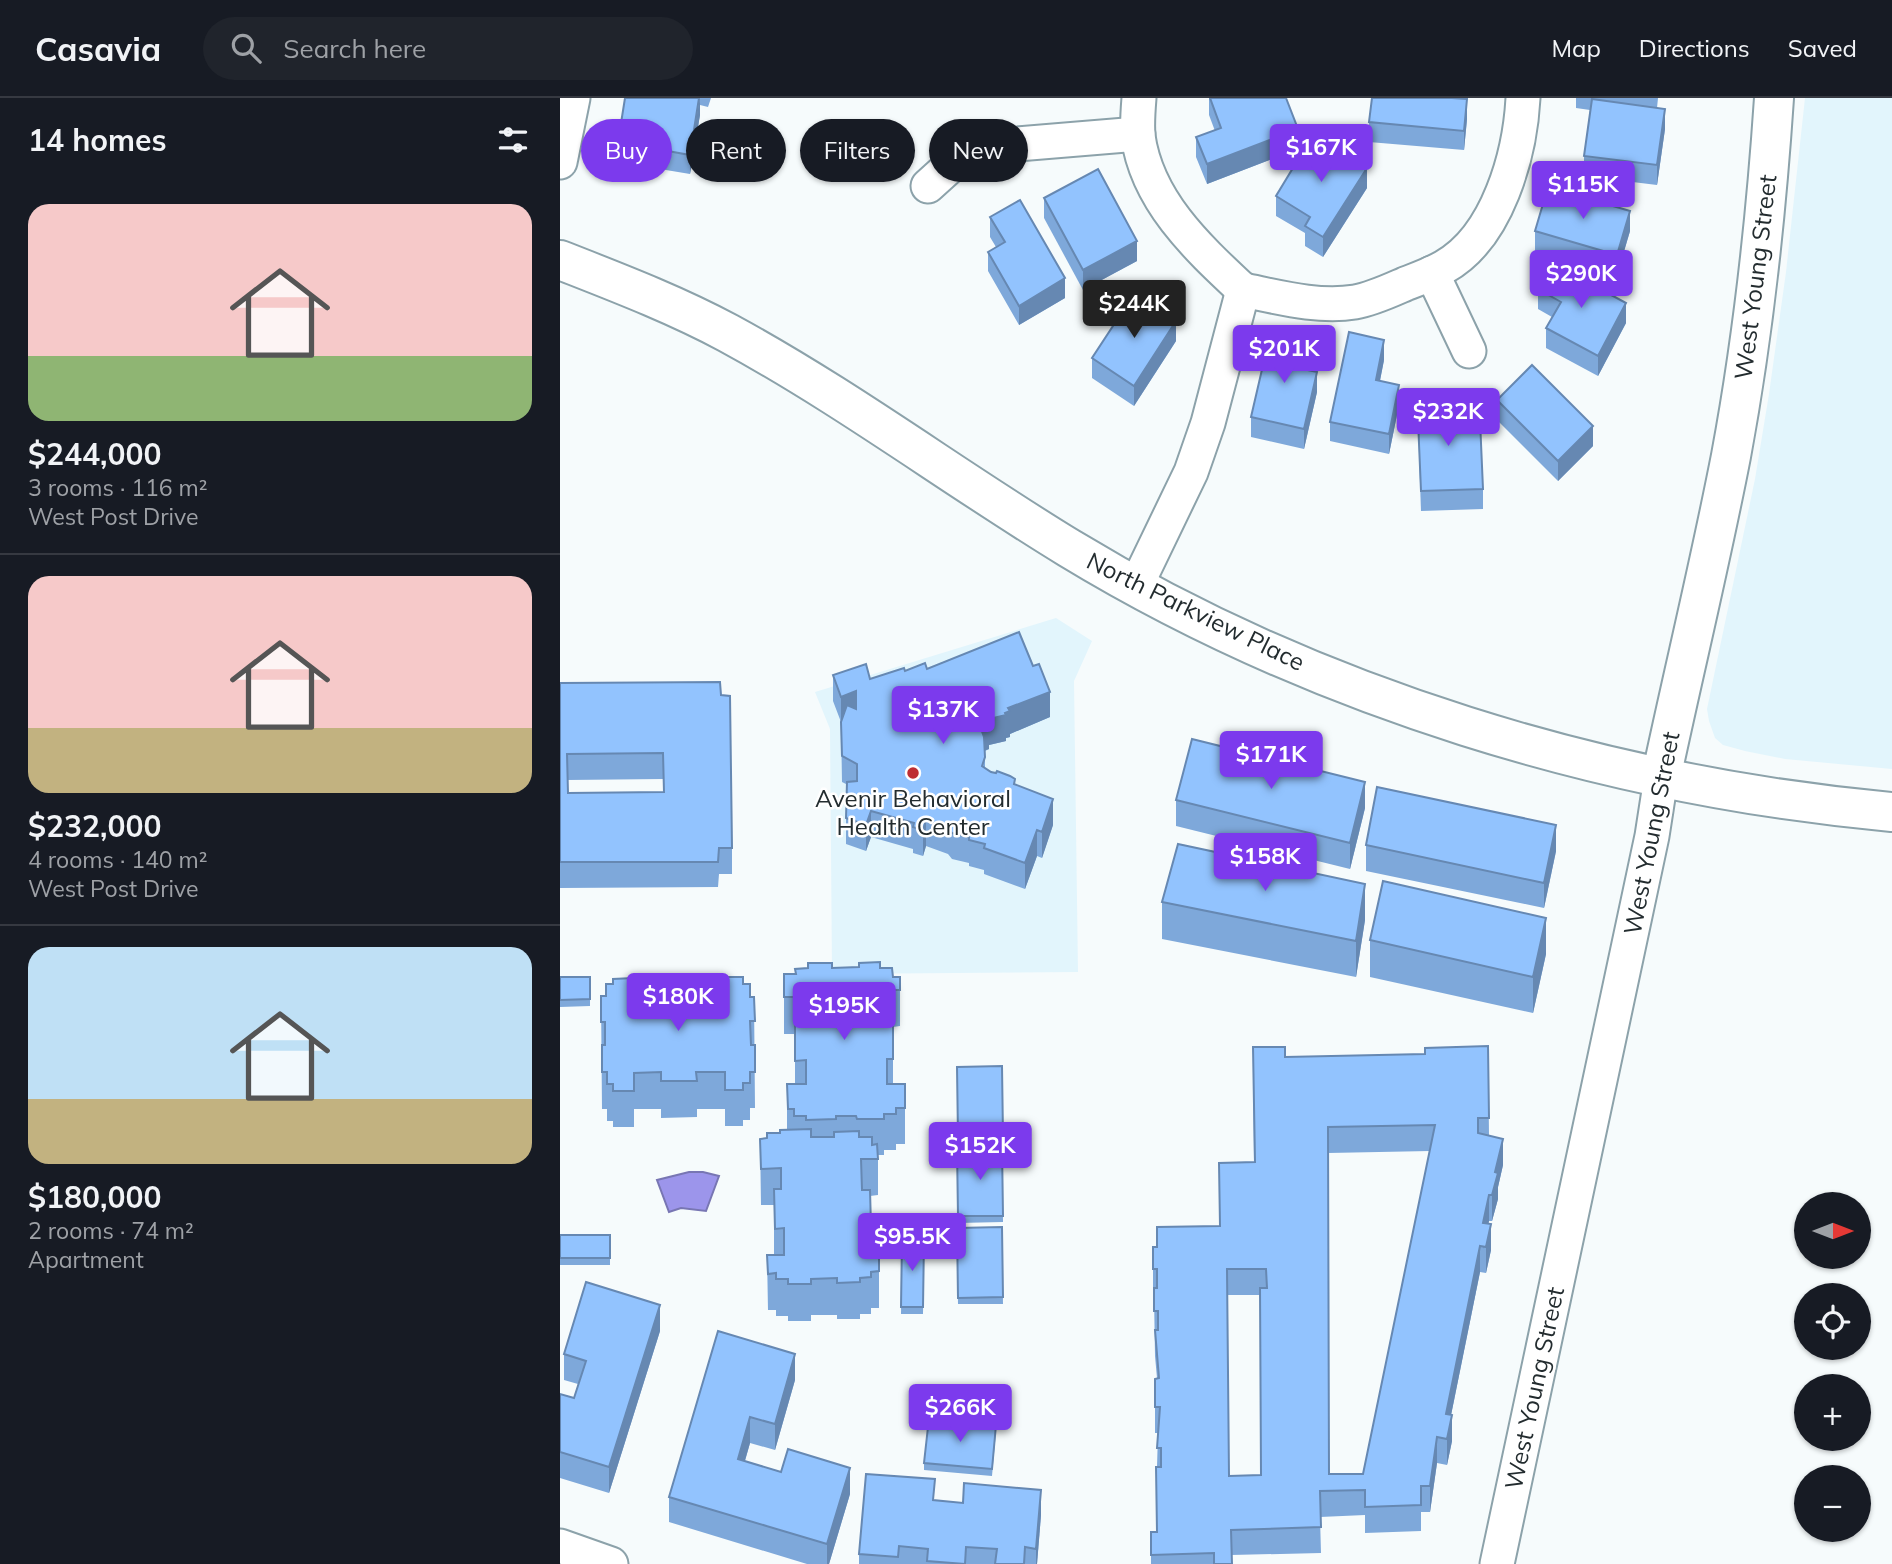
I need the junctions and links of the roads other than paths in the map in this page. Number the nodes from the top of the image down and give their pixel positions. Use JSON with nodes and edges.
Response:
{"nodes":[{"id":1,"x":573,"y":98,"type":"edge"},
{"id":2,"x":1139,"y":98,"type":"edge"},
{"id":3,"x":1523,"y":98,"type":"edge"},
{"id":4,"x":1774,"y":98,"type":"edge"},
{"id":5,"x":1138,"y":134,"type":"junction"},
{"id":6,"x":560,"y":162,"type":"edge"},
{"id":7,"x":928,"y":186,"type":"dead end"},
{"id":8,"x":560,"y":260,"type":"edge"},
{"id":9,"x":1432,"y":273,"type":"junction"},
{"id":10,"x":1243,"y":290,"type":"junction"},
{"id":11,"x":1469,"y":351,"type":"dead end"},
{"id":12,"x":1136,"y":586,"type":"junction"},
{"id":13,"x":1661,"y":778,"type":"junction"},
{"id":14,"x":1892,"y":812,"type":"edge"},
{"id":15,"x":560,"y":1546,"type":"edge"},
{"id":16,"x":611,"y":1564,"type":"edge"},
{"id":17,"x":1497,"y":1564,"type":"edge"}],
"edges":[{"from":1,"to":6,"type":"street"},
{"from":2,"to":5,"type":"street"},
{"from":3,"to":9,"type":"street"},
{"from":4,"to":13,"type":"street","name":"West Young Street"},
{"from":5,"to":7,"type":"street"},
{"from":5,"to":10,"type":"street"},
{"from":8,"to":12,"type":"street","name":"North Parkview Place"},
{"from":9,"to":10,"type":"street"},
{"from":9,"to":11,"type":"street"},
{"from":10,"to":12,"type":"street"},
{"from":12,"to":13,"type":"street","name":"North Parkview Place"},
{"from":13,"to":14,"type":"street","name":"North Parkview Place"},
{"from":13,"to":17,"type":"street","name":"West Young Street"},
{"from":15,"to":16,"type":"street"}]}
